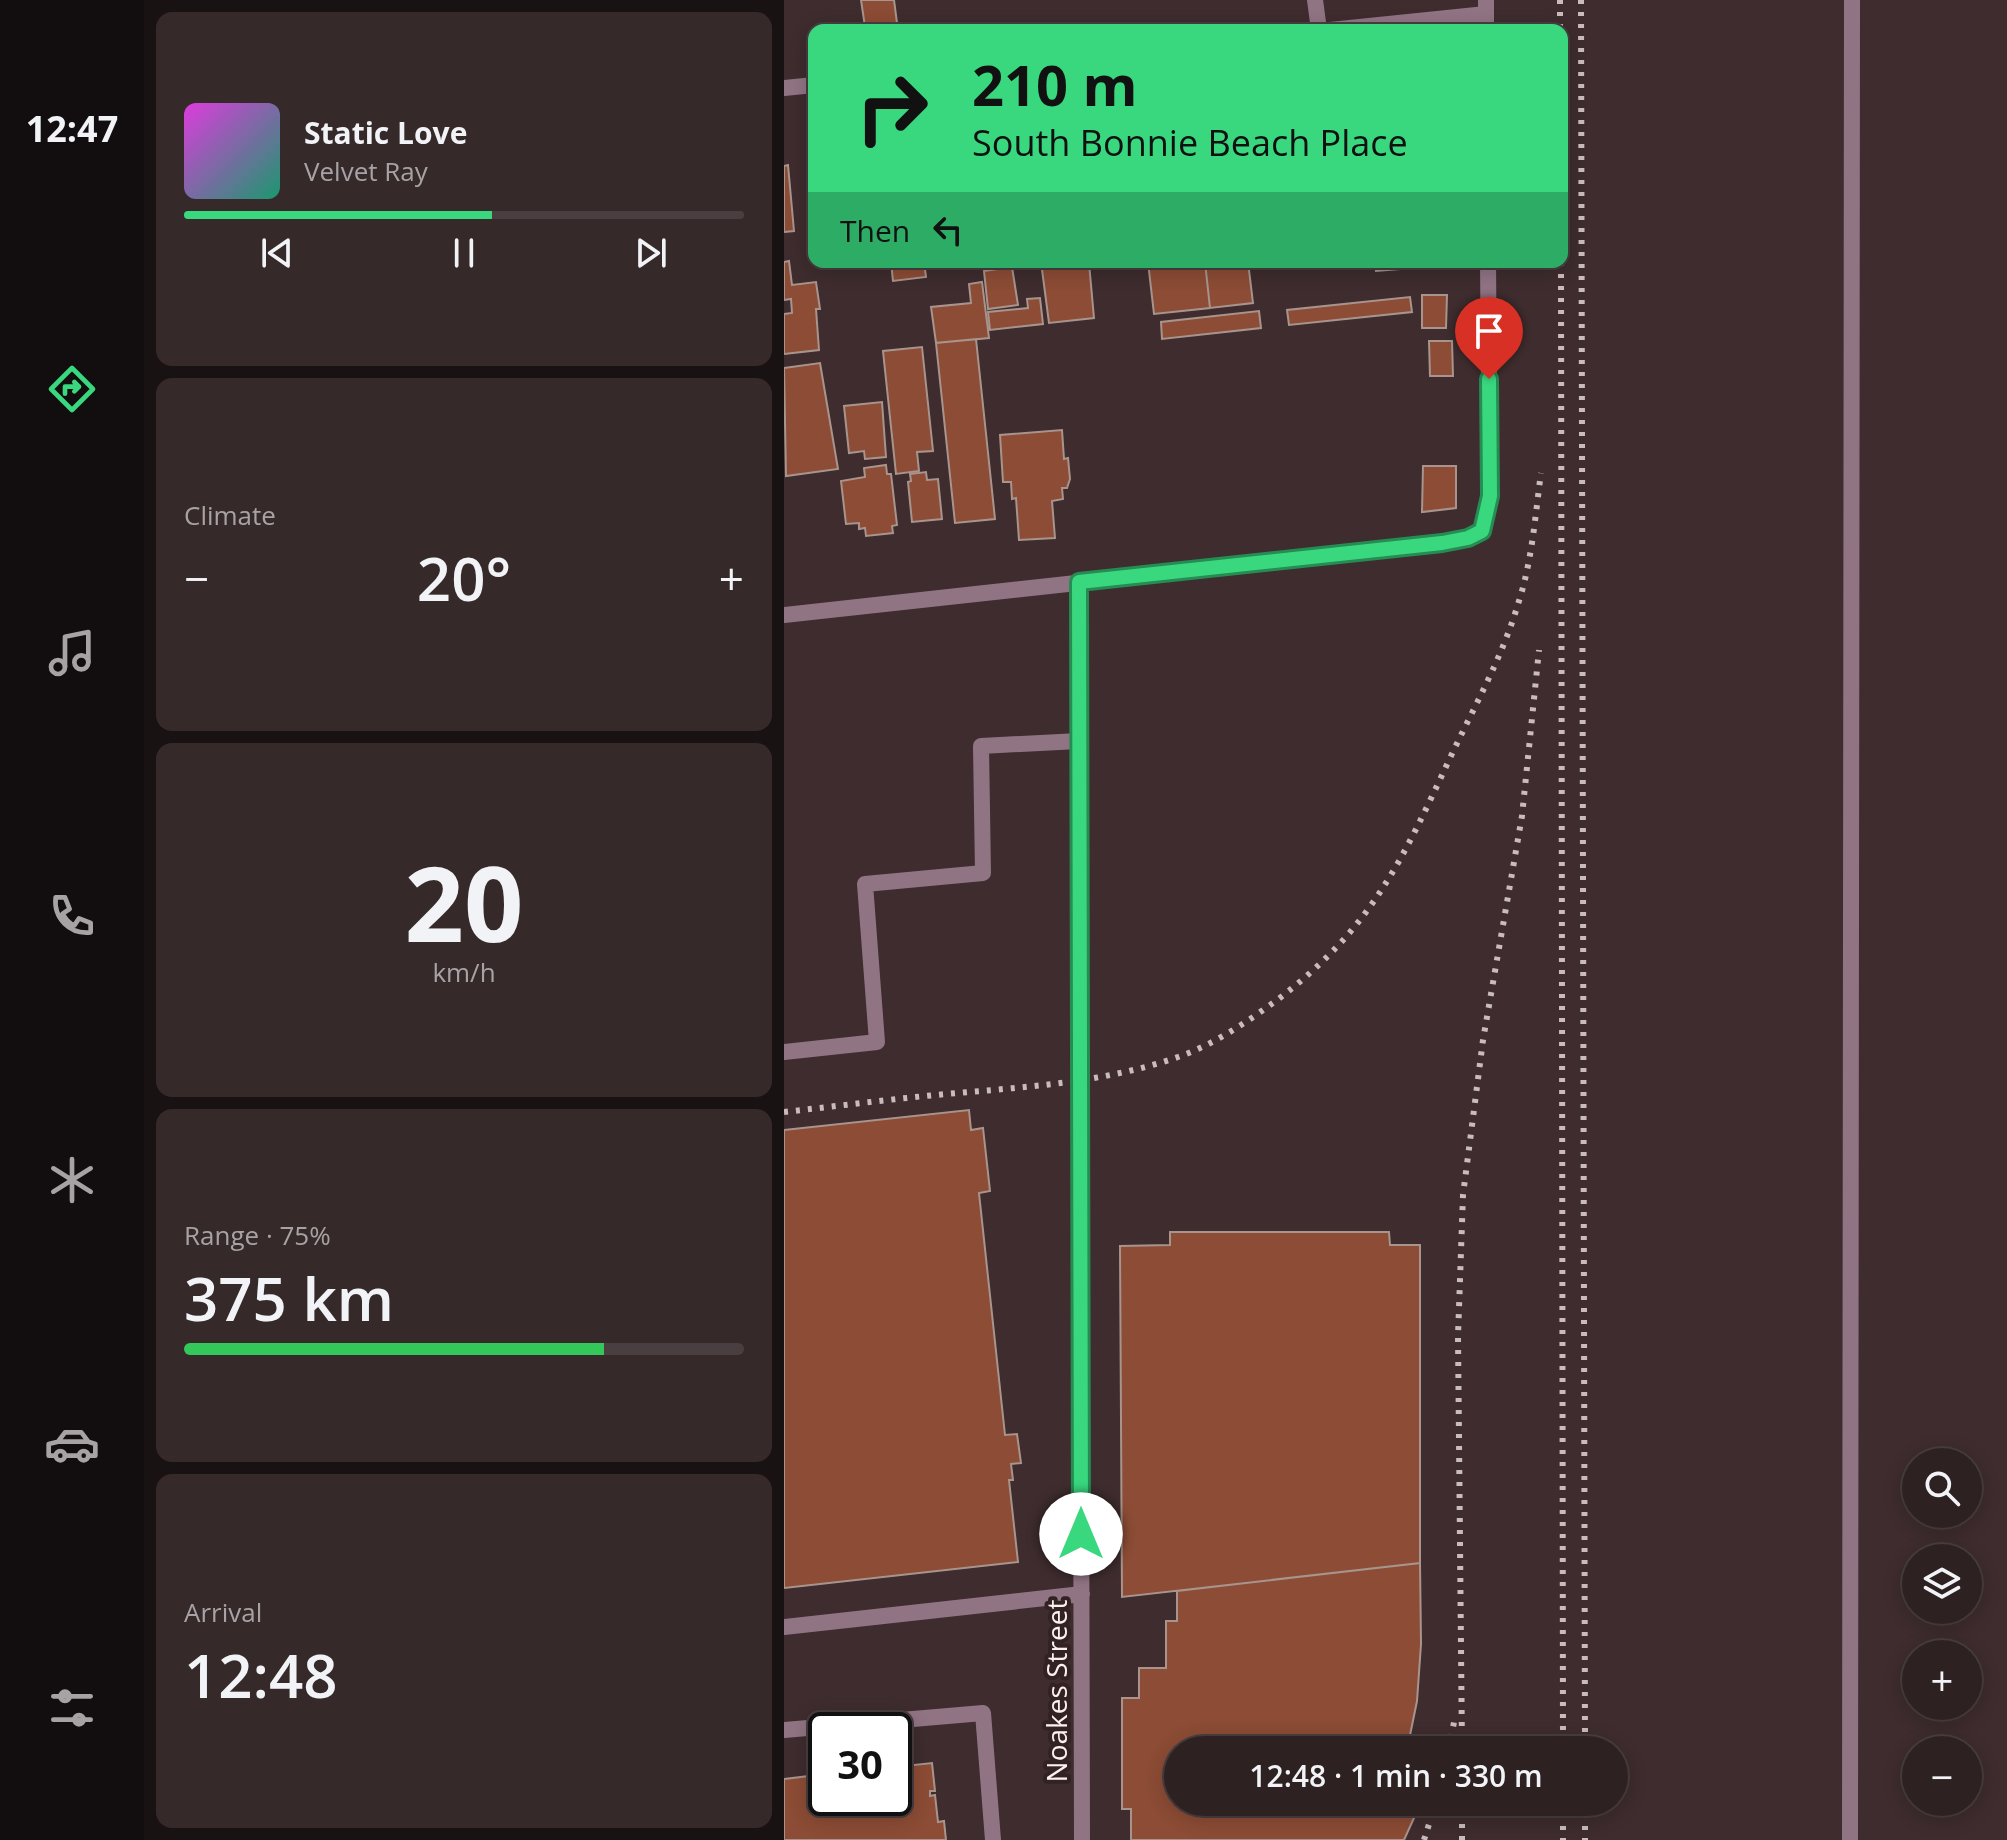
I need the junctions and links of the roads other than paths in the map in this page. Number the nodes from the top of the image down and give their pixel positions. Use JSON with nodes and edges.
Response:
{"nodes":[{"id":1,"x":1315,"y":0,"type":"edge"},
{"id":2,"x":1852,"y":0,"type":"edge"},
{"id":3,"x":1486,"y":15,"type":"edge"},
{"id":4,"x":1318,"y":24,"type":"edge"},
{"id":5,"x":1392,"y":24,"type":"edge"},
{"id":6,"x":808,"y":86,"type":"edge"},
{"id":7,"x":784,"y":88,"type":"edge"},
{"id":8,"x":1488,"y":268,"type":"edge"},
{"id":9,"x":1079,"y":582,"type":"junction"},
{"id":10,"x":784,"y":615,"type":"edge"},
{"id":11,"x":1079,"y":741,"type":"junction"},
{"id":12,"x":784,"y":1052,"type":"edge"},
{"id":13,"x":1082,"y":1594,"type":"junction"},
{"id":14,"x":784,"y":1627,"type":"edge"},
{"id":15,"x":784,"y":1730,"type":"edge"},
{"id":16,"x":993,"y":1840,"type":"edge"},
{"id":17,"x":1082,"y":1840,"type":"edge"},
{"id":18,"x":1850,"y":1840,"type":"edge"}],
"edges":[{"from":1,"to":4,"type":"street"},
{"from":2,"to":18,"type":"street"},
{"from":3,"to":5,"type":"street"},
{"from":6,"to":7,"type":"street"},
{"from":8,"to":9,"type":"street"},
{"from":9,"to":10,"type":"street"},
{"from":9,"to":11,"type":"street","name":"Noakes Street"},
{"from":11,"to":12,"type":"street"},
{"from":11,"to":13,"type":"street","name":"Noakes Street"},
{"from":13,"to":14,"type":"street"},
{"from":13,"to":17,"type":"street","name":"Noakes Street"},
{"from":15,"to":16,"type":"street"}]}
